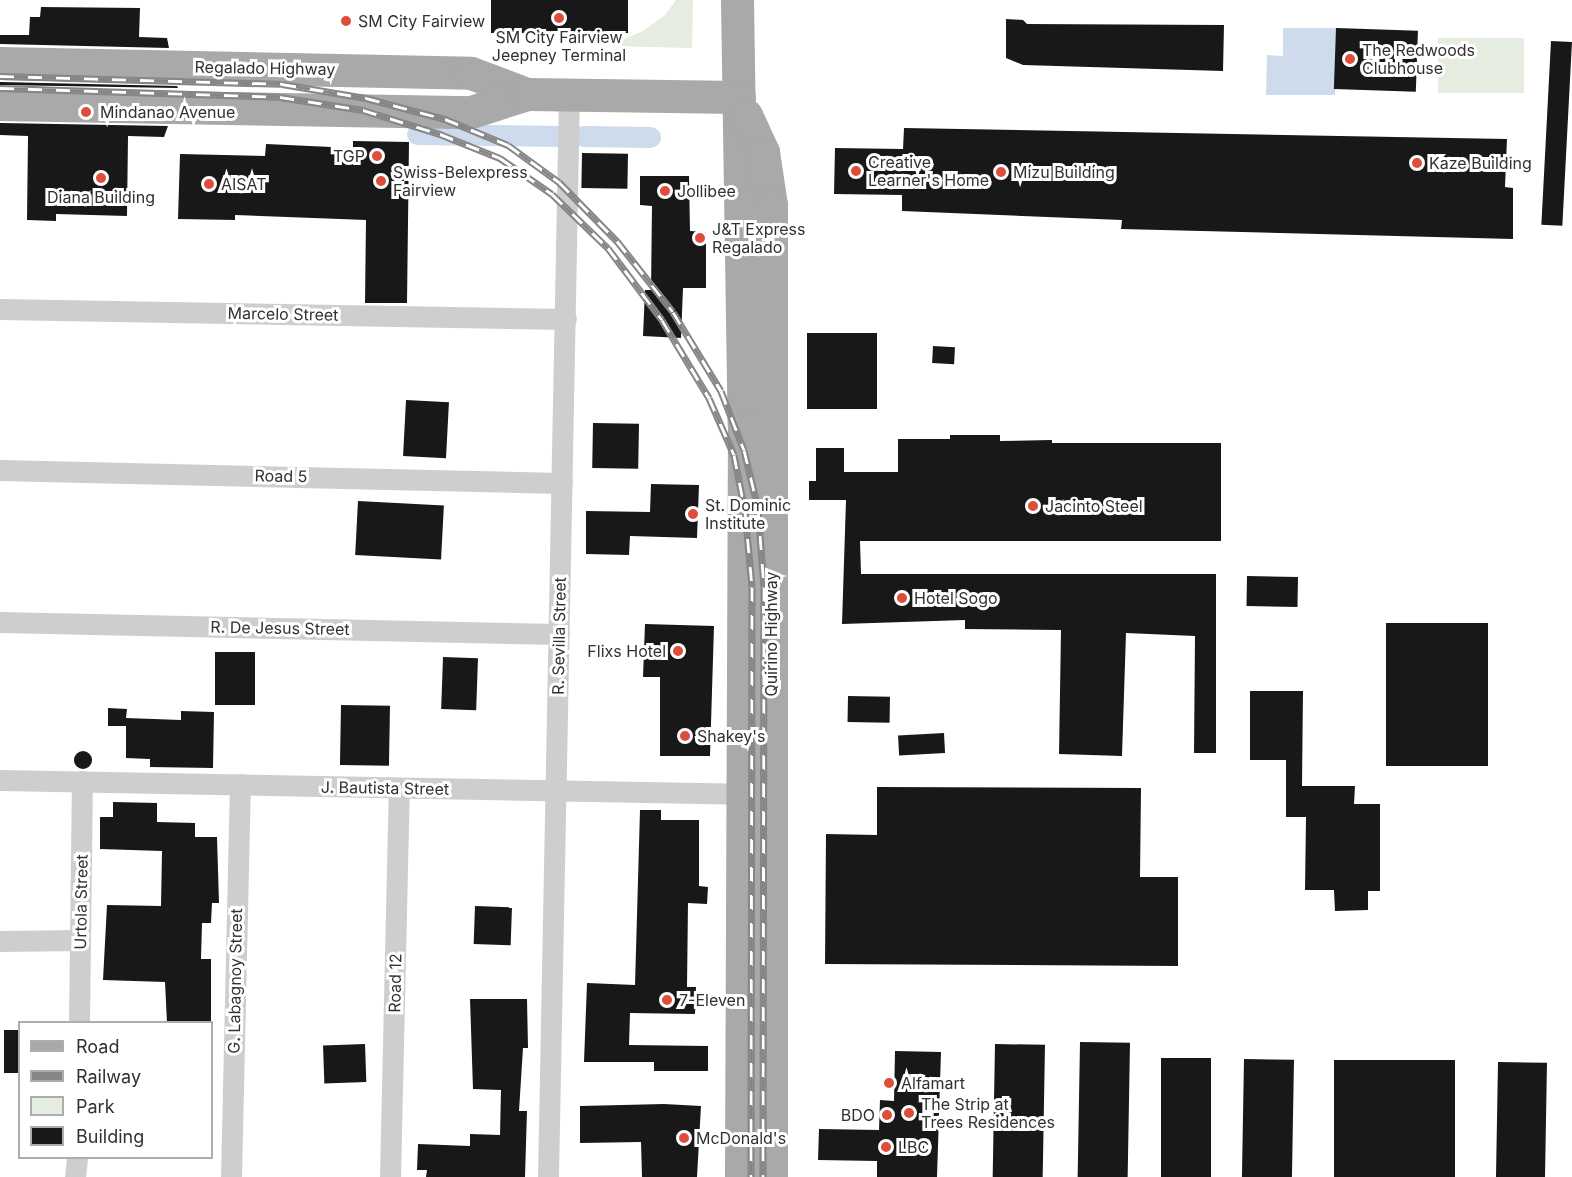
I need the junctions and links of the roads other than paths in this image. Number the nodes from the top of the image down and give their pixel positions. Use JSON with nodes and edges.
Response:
{"nodes":[{"id":1,"x":738,"y":0,"type":"edge"},
{"id":2,"x":0,"y":63,"type":"edge"},
{"id":3,"x":527,"y":94,"type":"junction"},
{"id":4,"x":569,"y":95,"type":"junction"},
{"id":5,"x":739,"y":98,"type":"junction"},
{"id":6,"x":0,"y":104,"type":"edge"},
{"id":7,"x":0,"y":309,"type":"edge"},
{"id":8,"x":566,"y":319,"type":"junction"},
{"id":9,"x":0,"y":470,"type":"edge"},
{"id":10,"x":562,"y":483,"type":"junction"},
{"id":11,"x":0,"y":622,"type":"edge"},
{"id":12,"x":559,"y":634,"type":"junction"},
{"id":13,"x":0,"y":780,"type":"edge"},
{"id":14,"x":82,"y":781,"type":"junction"},
{"id":15,"x":240,"y":784,"type":"junction"},
{"id":16,"x":399,"y":788,"type":"junction"},
{"id":17,"x":556,"y":791,"type":"junction"},
{"id":18,"x":757,"y":794,"type":"junction"},
{"id":19,"x":80,"y":940,"type":"junction"},
{"id":20,"x":0,"y":941,"type":"edge"},
{"id":21,"x":79,"y":1021,"type":"edge"},
{"id":22,"x":77,"y":1159,"type":"edge"},
{"id":23,"x":75,"y":1177,"type":"edge"},
{"id":24,"x":231,"y":1177,"type":"edge"},
{"id":25,"x":390,"y":1177,"type":"edge"},
{"id":26,"x":548,"y":1177,"type":"edge"},
{"id":27,"x":741,"y":1177,"type":"edge"},
{"id":28,"x":771,"y":1177,"type":"edge"}],
"edges":[{"from":1,"to":5,"type":"main road","name":"Quirino Highway"},
{"from":2,"to":3,"type":"main road","name":"Regalado Highway"},
{"from":3,"to":4,"type":"main road","name":"Regalado Highway"},
{"from":3,"to":6,"type":"main road","name":"Regalado Highway"},
{"from":4,"to":5,"type":"main road","name":"Regalado Highway"},
{"from":4,"to":8,"type":"street","name":"R. Sevilla Street"},
{"from":5,"to":18,"type":"main road","name":"Quirino Highway"},
{"from":7,"to":8,"type":"street","name":"Marcelo Street"},
{"from":8,"to":10,"type":"street","name":"R. Sevilla Street"},
{"from":9,"to":10,"type":"street","name":"Road 5"},
{"from":10,"to":12,"type":"street","name":"R. Sevilla Street"},
{"from":11,"to":12,"type":"street","name":"R. De Jesus Street"},
{"from":12,"to":17,"type":"street","name":"R. Sevilla Street"},
{"from":13,"to":14,"type":"street","name":"J. Bautista Street"},
{"from":14,"to":15,"type":"street","name":"J. Bautista Street"},
{"from":14,"to":19,"type":"street","name":"Urtola Street"},
{"from":15,"to":16,"type":"street","name":"J. Bautista Street"},
{"from":15,"to":24,"type":"street","name":"G. Labagnoy Street"},
{"from":16,"to":17,"type":"street","name":"J. Bautista Street"},
{"from":16,"to":25,"type":"street","name":"Road 12"},
{"from":17,"to":18,"type":"street","name":"J. Bautista Street"},
{"from":17,"to":26,"type":"street","name":"R. Sevilla Street"},
{"from":18,"to":27,"type":"main road","name":"Quirino Highway"},
{"from":18,"to":28,"type":"main road","name":"Quirino Highway"},
{"from":19,"to":20,"type":"street"},
{"from":19,"to":21,"type":"street","name":"Urtola Street"},
{"from":22,"to":23,"type":"street"}]}
